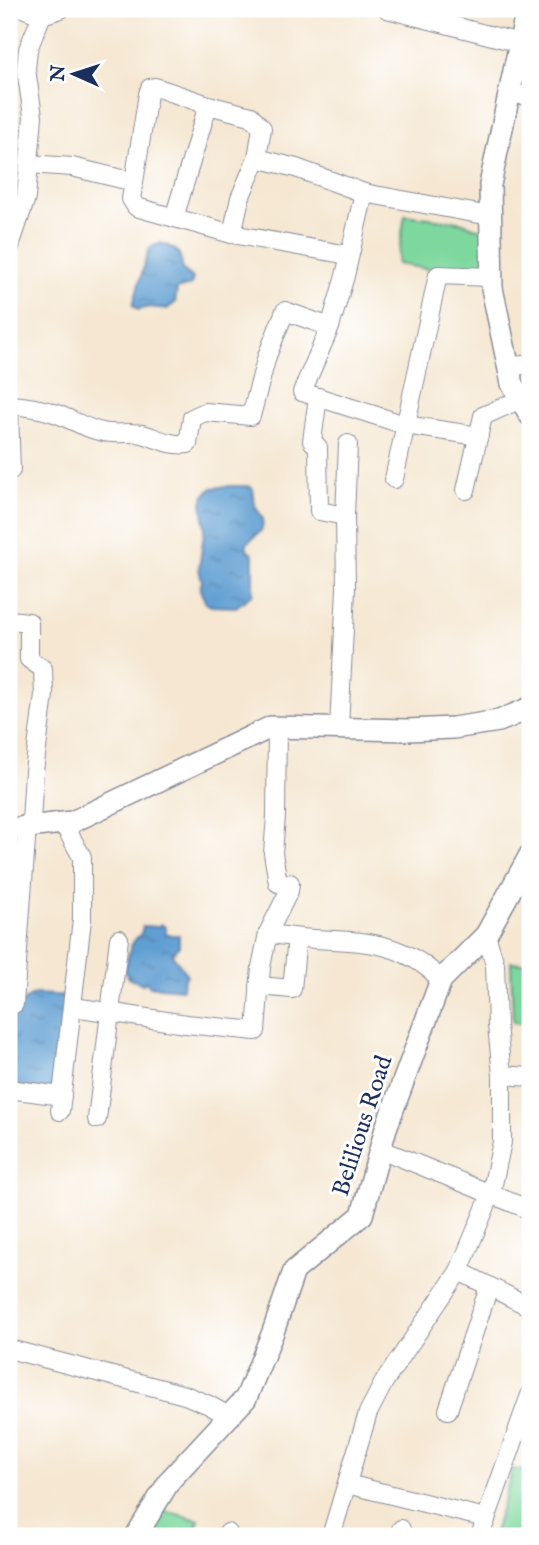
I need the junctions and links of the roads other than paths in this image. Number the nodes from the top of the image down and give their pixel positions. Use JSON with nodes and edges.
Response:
{"nodes":[{"id":1,"x":61,"y":9,"type":"edge"},
{"id":2,"x":387,"y":9,"type":"edge"},
{"id":3,"x":527,"y":9,"type":"edge"},
{"id":4,"x":34,"y":12,"type":"edge"},
{"id":5,"x":520,"y":43,"type":"junction"},
{"id":6,"x":17,"y":67,"type":"edge"},
{"id":7,"x":520,"y":95,"type":"edge"},
{"id":8,"x":208,"y":105,"type":"junction"},
{"id":9,"x":257,"y":158,"type":"junction"},
{"id":10,"x":29,"y":164,"type":"junction"},
{"id":11,"x":134,"y":182,"type":"junction"},
{"id":12,"x":364,"y":193,"type":"junction"},
{"id":13,"x":490,"y":216,"type":"junction"},
{"id":14,"x":174,"y":218,"type":"junction"},
{"id":15,"x":232,"y":234,"type":"junction"},
{"id":16,"x":9,"y":249,"type":"edge"},
{"id":17,"x":348,"y":255,"type":"junction"},
{"id":18,"x":492,"y":277,"type":"junction"},
{"id":19,"x":330,"y":327,"type":"junction"},
{"id":20,"x":530,"y":364,"type":"edge"},
{"id":21,"x":508,"y":367,"type":"junction"},
{"id":22,"x":318,"y":397,"type":"junction"},
{"id":23,"x":9,"y":405,"type":"edge"},
{"id":24,"x":526,"y":407,"type":"edge"},
{"id":25,"x":9,"y":412,"type":"edge"},
{"id":26,"x":405,"y":425,"type":"junction"},
{"id":27,"x":478,"y":436,"type":"junction"},
{"id":28,"x":348,"y":444,"type":"dead end"},
{"id":29,"x":10,"y":470,"type":"dead end"},
{"id":30,"x":394,"y":479,"type":"dead end"},
{"id":31,"x":466,"y":490,"type":"dead end"},
{"id":32,"x":345,"y":516,"type":"junction"},
{"id":33,"x":9,"y":620,"type":"edge"},
{"id":34,"x":530,"y":708,"type":"edge"},
{"id":35,"x":277,"y":727,"type":"junction"},
{"id":36,"x":339,"y":728,"type":"junction"},
{"id":37,"x":64,"y":823,"type":"junction"},
{"id":38,"x":19,"y":828,"type":"edge"},
{"id":39,"x":530,"y":855,"type":"edge"},
{"id":40,"x":268,"y":933,"type":"junction"},
{"id":41,"x":486,"y":935,"type":"junction"},
{"id":42,"x":297,"y":938,"type":"junction"},
{"id":43,"x":119,"y":939,"type":"dead end"},
{"id":44,"x":441,"y":980,"type":"junction"},
{"id":45,"x":260,"y":986,"type":"junction"},
{"id":46,"x":14,"y":1004,"type":"dead end"},
{"id":47,"x":74,"y":1007,"type":"junction"},
{"id":48,"x":109,"y":1013,"type":"junction"},
{"id":49,"x":502,"y":1075,"type":"junction"},
{"id":50,"x":530,"y":1077,"type":"edge"},
{"id":51,"x":9,"y":1090,"type":"edge"},
{"id":52,"x":97,"y":1119,"type":"dead end"},
{"id":53,"x":380,"y":1149,"type":"junction"},
{"id":54,"x":491,"y":1194,"type":"junction"},
{"id":55,"x":530,"y":1210,"type":"edge"},
{"id":56,"x":459,"y":1271,"type":"junction"},
{"id":57,"x":489,"y":1287,"type":"junction"},
{"id":58,"x":530,"y":1307,"type":"edge"},
{"id":59,"x":9,"y":1349,"type":"edge"},
{"id":60,"x":530,"y":1395,"type":"edge"},
{"id":61,"x":448,"y":1410,"type":"dead end"},
{"id":62,"x":230,"y":1417,"type":"junction"},
{"id":63,"x":347,"y":1484,"type":"junction"},
{"id":64,"x":483,"y":1528,"type":"edge"},
{"id":65,"x":136,"y":1536,"type":"edge"},
{"id":66,"x":331,"y":1536,"type":"edge"}],
"edges":[{"from":1,"to":4,"type":"street"},
{"from":2,"to":5,"type":"street"},
{"from":3,"to":5,"type":"main road"},
{"from":4,"to":6,"type":"street"},
{"from":5,"to":7,"type":"main road"},
{"from":6,"to":10,"type":"street"},
{"from":7,"to":13,"type":"main road"},
{"from":8,"to":9,"type":"street"},
{"from":8,"to":11,"type":"street"},
{"from":8,"to":14,"type":"street"},
{"from":9,"to":12,"type":"street"},
{"from":9,"to":15,"type":"street"},
{"from":10,"to":11,"type":"street"},
{"from":10,"to":16,"type":"street"},
{"from":11,"to":14,"type":"street"},
{"from":12,"to":13,"type":"street"},
{"from":12,"to":17,"type":"street"},
{"from":13,"to":18,"type":"main road"},
{"from":14,"to":15,"type":"street"},
{"from":15,"to":17,"type":"street"},
{"from":17,"to":19,"type":"street"},
{"from":18,"to":21,"type":"main road"},
{"from":18,"to":26,"type":"street"},
{"from":19,"to":22,"type":"street"},
{"from":19,"to":23,"type":"street"},
{"from":20,"to":21,"type":"street"},
{"from":21,"to":24,"type":"main road"},
{"from":22,"to":26,"type":"street"},
{"from":22,"to":32,"type":"street"},
{"from":24,"to":27,"type":"street"},
{"from":25,"to":29,"type":"street"},
{"from":26,"to":27,"type":"street"},
{"from":26,"to":30,"type":"street"},
{"from":27,"to":31,"type":"street"},
{"from":28,"to":32,"type":"street"},
{"from":32,"to":36,"type":"street"},
{"from":33,"to":38,"type":"street"},
{"from":34,"to":36,"type":"main road"},
{"from":35,"to":36,"type":"main road"},
{"from":35,"to":37,"type":"main road"},
{"from":35,"to":40,"type":"street"},
{"from":37,"to":38,"type":"main road"},
{"from":37,"to":47,"type":"street"},
{"from":38,"to":46,"type":"street"},
{"from":39,"to":41,"type":"main road","name":"Belilious Road"},
{"from":40,"to":42,"type":"street"},
{"from":40,"to":45,"type":"street"},
{"from":41,"to":44,"type":"main road","name":"Belilious Road"},
{"from":41,"to":49,"type":"street"},
{"from":42,"to":44,"type":"street"},
{"from":42,"to":45,"type":"street"},
{"from":43,"to":48,"type":"street"},
{"from":44,"to":53,"type":"main road","name":"Belilious Road"},
{"from":45,"to":48,"type":"street"},
{"from":47,"to":48,"type":"street"},
{"from":47,"to":51,"type":"street"},
{"from":48,"to":52,"type":"street"},
{"from":49,"to":50,"type":"street"},
{"from":49,"to":54,"type":"street"},
{"from":53,"to":54,"type":"street"},
{"from":53,"to":62,"type":"main road","name":"Belilious Road"},
{"from":54,"to":55,"type":"street"},
{"from":54,"to":56,"type":"street"},
{"from":56,"to":57,"type":"street"},
{"from":56,"to":63,"type":"street"},
{"from":57,"to":58,"type":"street"},
{"from":57,"to":61,"type":"street"},
{"from":59,"to":62,"type":"street"},
{"from":60,"to":64,"type":"street"},
{"from":62,"to":65,"type":"main road","name":"Belilious Road"},
{"from":63,"to":64,"type":"street"},
{"from":63,"to":66,"type":"street"}]}
